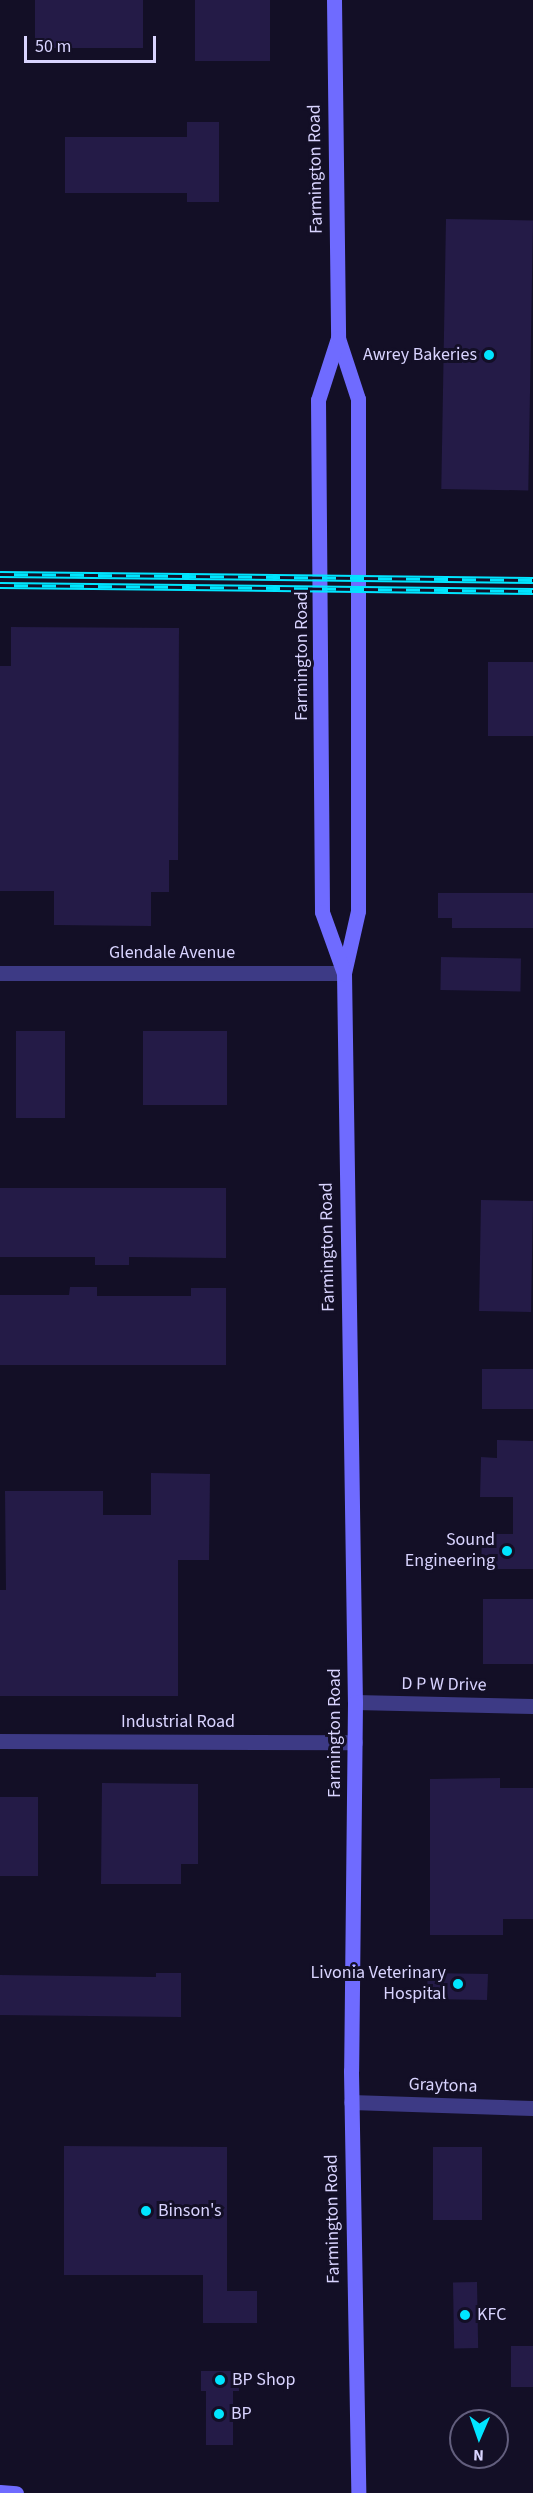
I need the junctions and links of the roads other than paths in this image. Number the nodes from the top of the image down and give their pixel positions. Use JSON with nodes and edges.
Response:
{"nodes":[{"id":1,"x":334,"y":0,"type":"edge"},
{"id":2,"x":338,"y":338,"type":"junction"},
{"id":3,"x":0,"y":973,"type":"edge"},
{"id":4,"x":344,"y":973,"type":"junction"},
{"id":5,"x":355,"y":1702,"type":"junction"},
{"id":6,"x":533,"y":1706,"type":"edge"},
{"id":7,"x":0,"y":1741,"type":"edge"},
{"id":8,"x":355,"y":1742,"type":"junction"},
{"id":9,"x":351,"y":2102,"type":"junction"},
{"id":10,"x":533,"y":2108,"type":"edge"},
{"id":11,"x":0,"y":2492,"type":"edge"},
{"id":12,"x":16,"y":2493,"type":"edge"},
{"id":13,"x":358,"y":2493,"type":"edge"}],
"edges":[{"from":1,"to":2,"type":"main road","name":"Farmington Road"},
{"from":2,"to":4,"type":"main road","name":"Farmington Road"},
{"from":2,"to":4,"type":"main road","name":"Farmington Road"},
{"from":3,"to":4,"type":"street","name":"Glendale Avenue"},
{"from":4,"to":5,"type":"main road","name":"Farmington Road"},
{"from":5,"to":6,"type":"street","name":"D P W Drive"},
{"from":5,"to":8,"type":"main road","name":"Farmington Road"},
{"from":7,"to":8,"type":"street","name":"Industrial Road"},
{"from":8,"to":9,"type":"main road","name":"Farmington Road"},
{"from":9,"to":10,"type":"street","name":"Graytona"},
{"from":9,"to":13,"type":"main road","name":"Farmington Road"},
{"from":11,"to":12,"type":"main road"}]}
